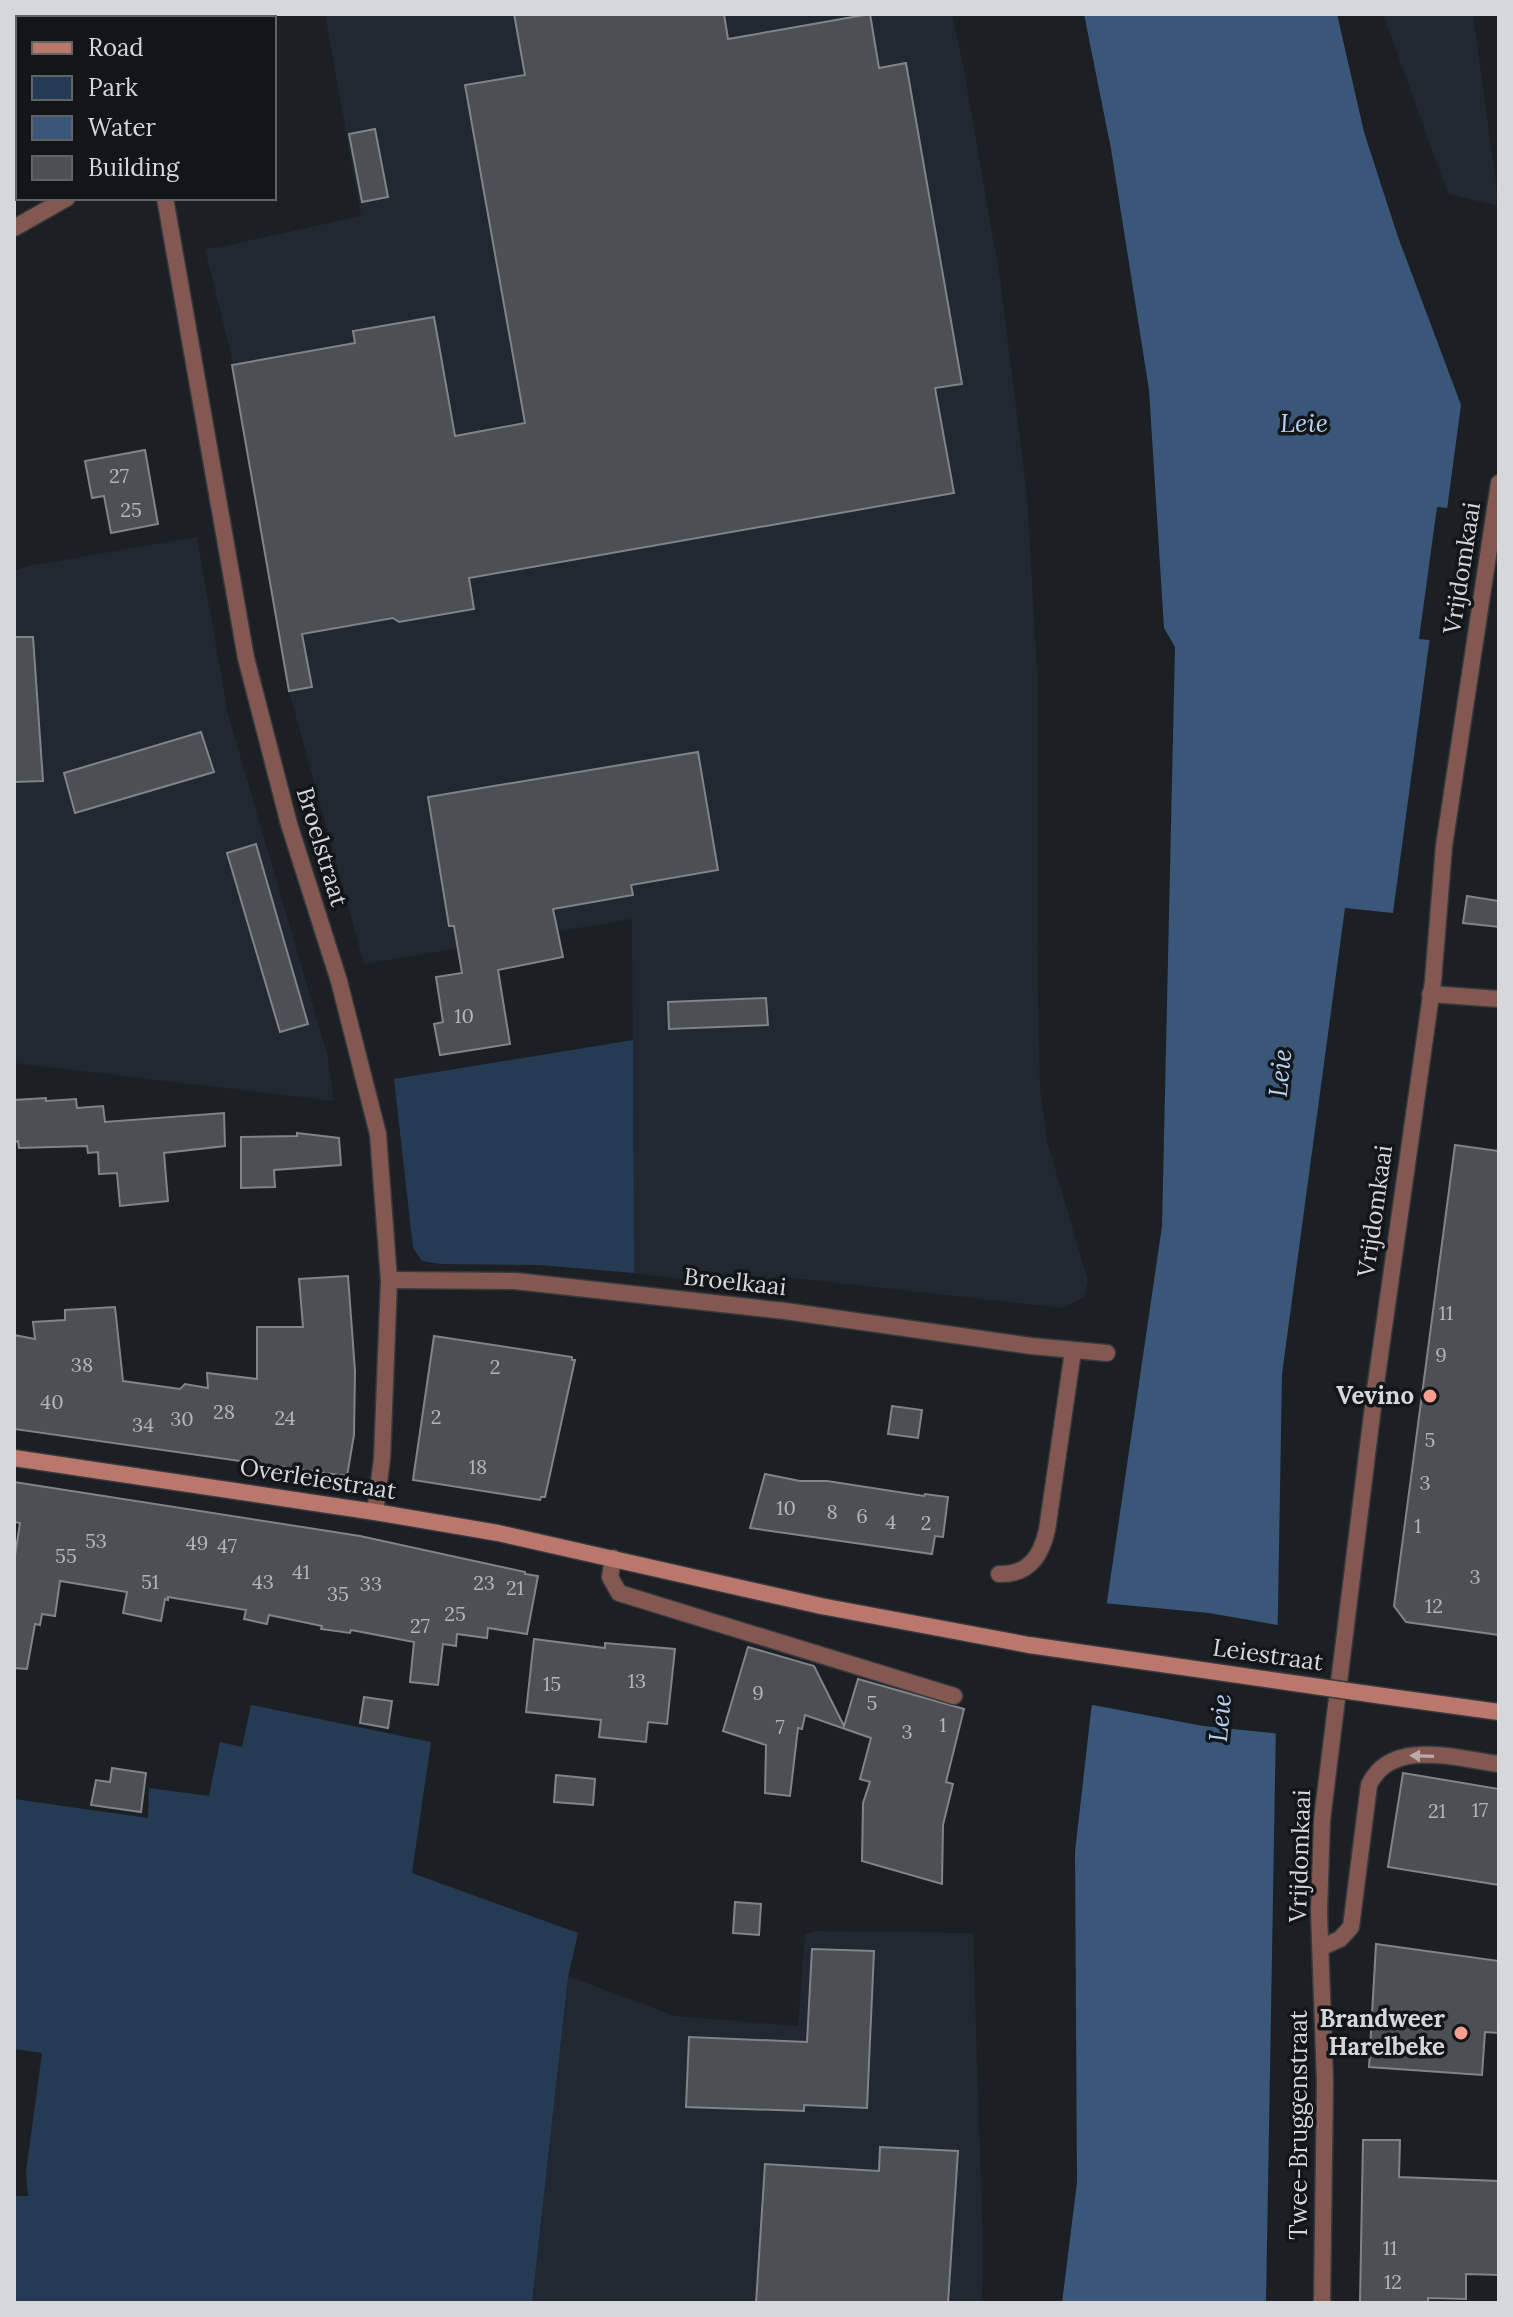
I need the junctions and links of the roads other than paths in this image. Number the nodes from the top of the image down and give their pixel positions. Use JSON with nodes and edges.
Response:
{"nodes":[{"id":1,"x":63,"y":200,"type":"edge"},
{"id":2,"x":165,"y":200,"type":"edge"},
{"id":3,"x":14,"y":228,"type":"edge"},
{"id":4,"x":1499,"y":483,"type":"edge"},
{"id":5,"x":1430,"y":994,"type":"junction"},
{"id":6,"x":1499,"y":999,"type":"edge"},
{"id":7,"x":389,"y":1280,"type":"junction"},
{"id":8,"x":1073,"y":1351,"type":"junction"},
{"id":9,"x":1107,"y":1353,"type":"dead end"},
{"id":10,"x":14,"y":1458,"type":"edge"},
{"id":11,"x":375,"y":1512,"type":"junction"},
{"id":12,"x":613,"y":1558,"type":"junction"},
{"id":13,"x":999,"y":1574,"type":"dead end"},
{"id":14,"x":1029,"y":1645,"type":"joint"},
{"id":15,"x":954,"y":1696,"type":"dead end"},
{"id":16,"x":1499,"y":1712,"type":"edge"},
{"id":17,"x":1499,"y":1764,"type":"edge"},
{"id":18,"x":1322,"y":1947,"type":"junction"},
{"id":19,"x":1322,"y":2303,"type":"edge"}],
"edges":[{"from":1,"to":3,"type":"street"},
{"from":2,"to":7,"type":"street","name":"Broelstraat"},
{"from":4,"to":5,"type":"street","name":"Vrijdomkaai"},
{"from":5,"to":6,"type":"street"},
{"from":5,"to":18,"type":"street","name":"Vrijdomkaai"},
{"from":7,"to":8,"type":"street","name":"Broelkaai"},
{"from":7,"to":11,"type":"street","name":"Broelstraat"},
{"from":8,"to":9,"type":"street","name":"Broelkaai"},
{"from":8,"to":13,"type":"street"},
{"from":10,"to":11,"type":"main road","name":"Overleiestraat"},
{"from":11,"to":12,"type":"main road","name":"Overleiestraat"},
{"from":12,"to":14,"type":"main road","name":"Overleiestraat"},
{"from":12,"to":15,"type":"street"},
{"from":14,"to":16,"type":"main road","name":"Leiestraat","bridge":true},
{"from":17,"to":18,"type":"street","one_way":true},
{"from":18,"to":19,"type":"street","name":"Twee-Bruggenstraat"}]}
